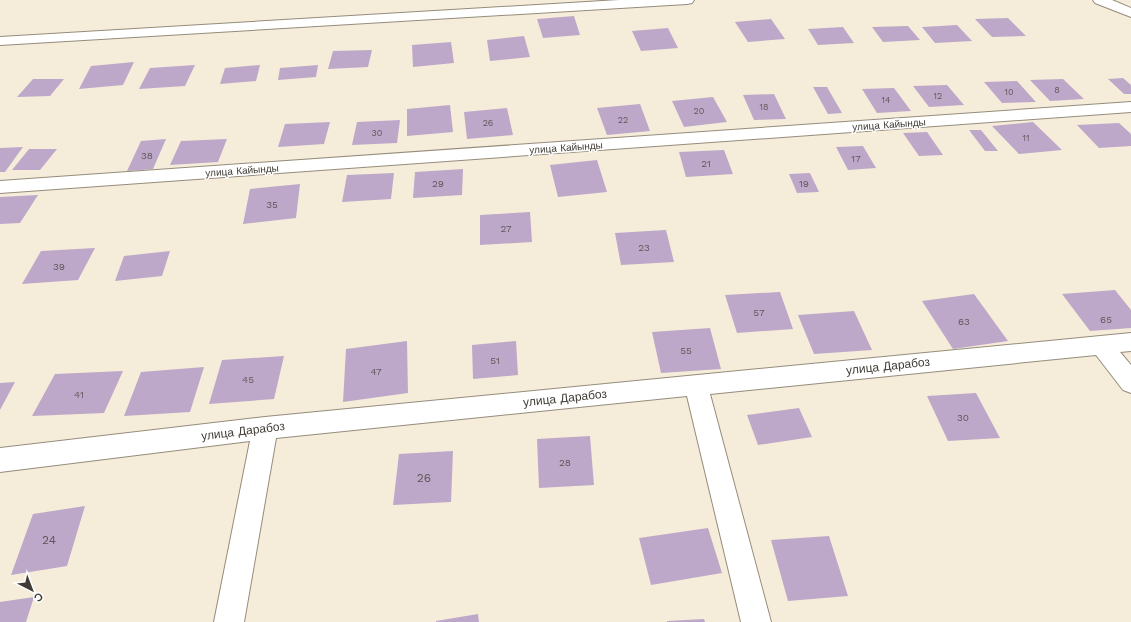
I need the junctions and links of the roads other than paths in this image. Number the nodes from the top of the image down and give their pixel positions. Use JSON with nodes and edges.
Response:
{"nodes":[{"id":1,"x":687,"y":0,"type":"edge"},
{"id":2,"x":1100,"y":0,"type":"edge"},
{"id":3,"x":1131,"y":13,"type":"edge"},
{"id":4,"x":0,"y":41,"type":"edge"},
{"id":5,"x":1131,"y":107,"type":"edge"},
{"id":6,"x":0,"y":187,"type":"edge"},
{"id":7,"x":1131,"y":342,"type":"edge"},
{"id":8,"x":1101,"y":344,"type":"junction"},
{"id":9,"x":1131,"y":383,"type":"edge"},
{"id":10,"x":696,"y":385,"type":"junction"},
{"id":11,"x":265,"y":428,"type":"junction"},
{"id":12,"x":0,"y":460,"type":"edge"},
{"id":13,"x":228,"y":622,"type":"edge"},
{"id":14,"x":756,"y":622,"type":"edge"}],
"edges":[{"from":1,"to":4,"type":"street"},
{"from":2,"to":3,"type":"street"},
{"from":5,"to":6,"type":"street","name":"улица Кайынды"},
{"from":7,"to":8,"type":"street","name":"улица Дарабоз"},
{"from":8,"to":9,"type":"street"},
{"from":8,"to":10,"type":"street","name":"улица Дарабоз"},
{"from":10,"to":11,"type":"street","name":"улица Дарабоз"},
{"from":10,"to":14,"type":"street"},
{"from":11,"to":12,"type":"street","name":"улица Дарабоз"},
{"from":11,"to":13,"type":"street"}]}
